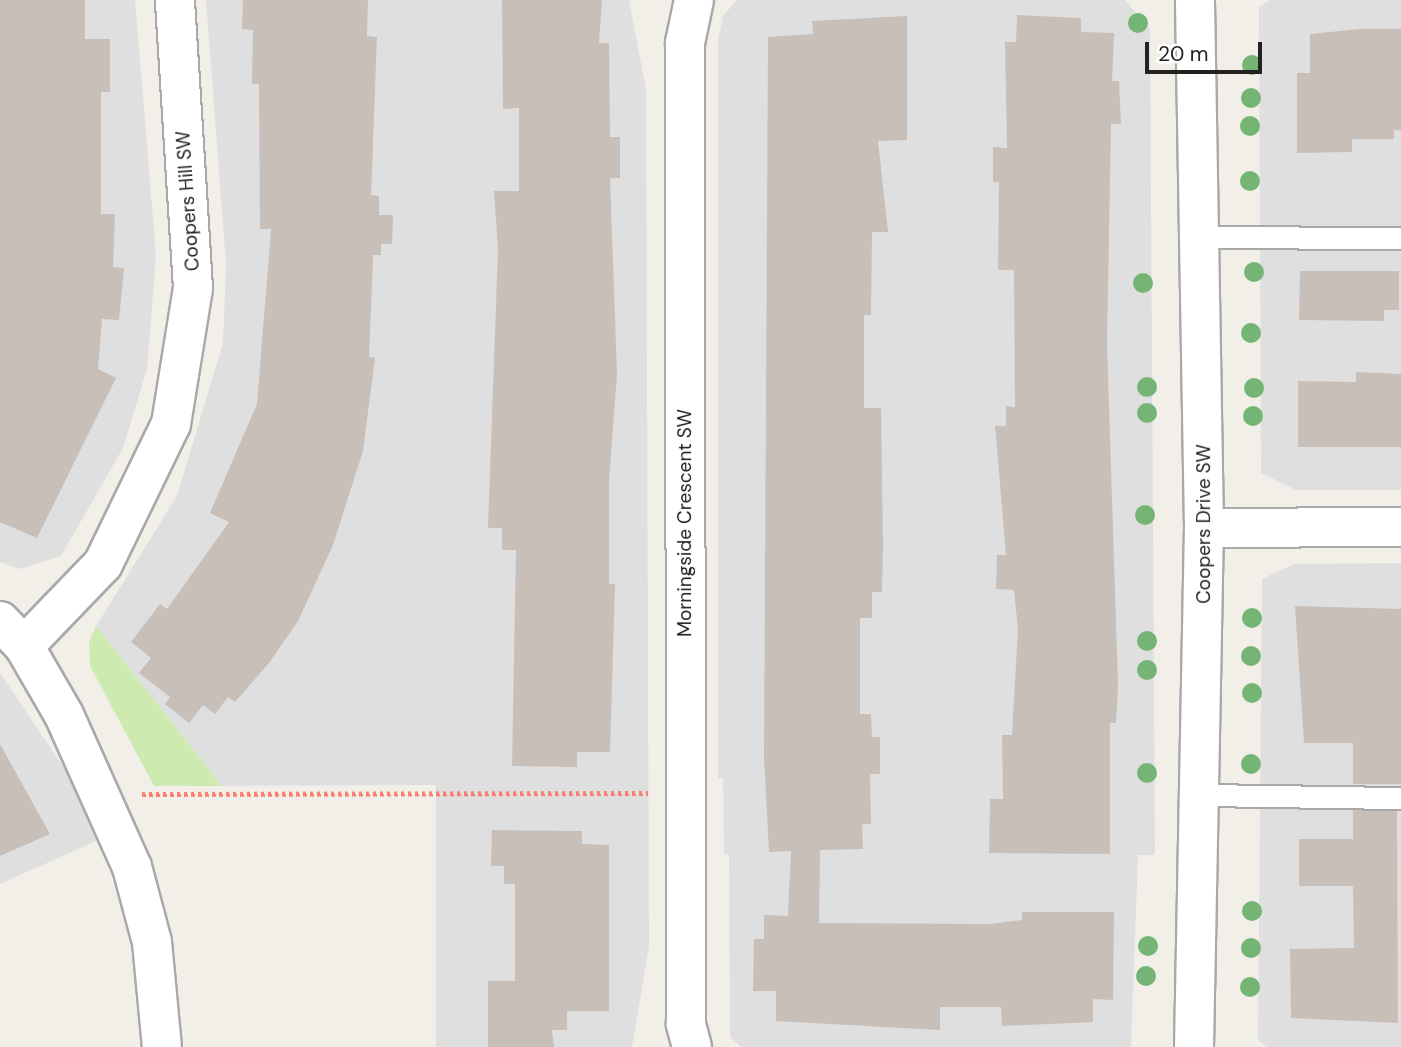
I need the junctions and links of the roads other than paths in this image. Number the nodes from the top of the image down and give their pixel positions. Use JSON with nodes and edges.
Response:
{"nodes":[{"id":1,"x":175,"y":0,"type":"edge"},
{"id":2,"x":694,"y":0,"type":"edge"},
{"id":3,"x":1195,"y":0,"type":"edge"},
{"id":4,"x":1202,"y":237,"type":"junction"},
{"id":5,"x":1401,"y":237,"type":"edge"},
{"id":6,"x":1401,"y":527,"type":"edge"},
{"id":7,"x":1204,"y":528,"type":"junction"},
{"id":8,"x":12,"y":634,"type":"edge"},
{"id":9,"x":1204,"y":795,"type":"junction"},
{"id":10,"x":1401,"y":798,"type":"edge"},
{"id":11,"x":162,"y":1047,"type":"edge"},
{"id":12,"x":692,"y":1047,"type":"edge"},
{"id":13,"x":1194,"y":1047,"type":"edge"}],
"edges":[{"from":1,"to":8,"type":"street","name":"Coopers Hill SW"},
{"from":2,"to":12,"type":"street","name":"Morningside Crescent SW"},
{"from":3,"to":4,"type":"street","name":"Coopers Drive SW"},
{"from":4,"to":5,"type":"lane"},
{"from":4,"to":7,"type":"street","name":"Coopers Drive SW"},
{"from":6,"to":7,"type":"street"},
{"from":7,"to":9,"type":"street","name":"Coopers Drive SW"},
{"from":8,"to":11,"type":"street"},
{"from":9,"to":10,"type":"lane"},
{"from":9,"to":13,"type":"street","name":"Coopers Drive SW"}]}
